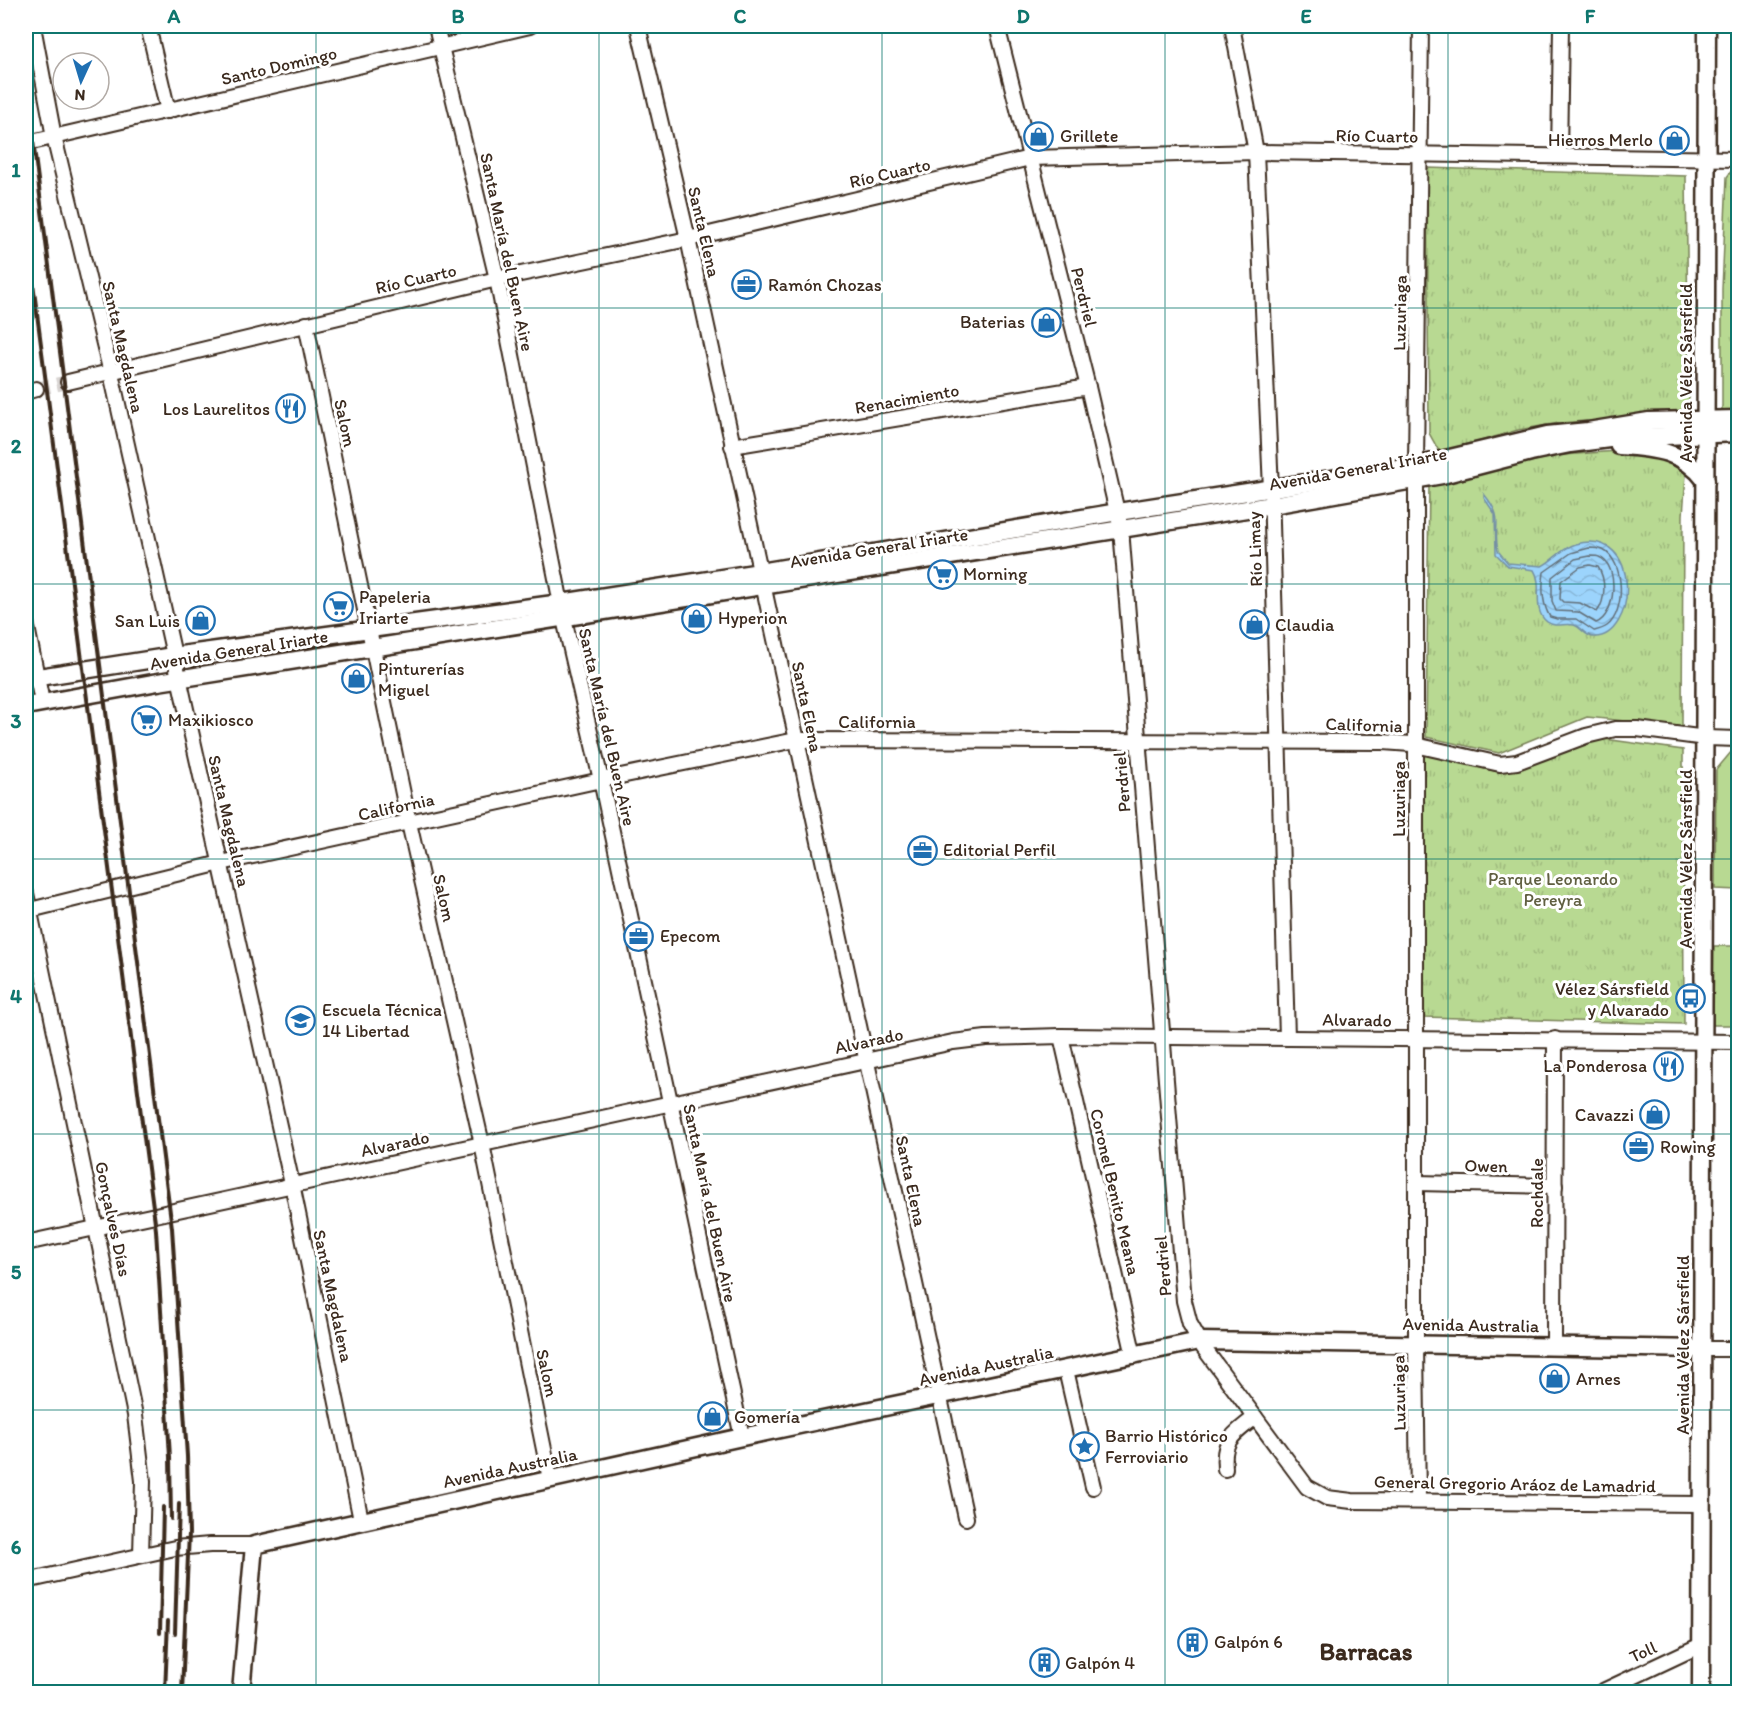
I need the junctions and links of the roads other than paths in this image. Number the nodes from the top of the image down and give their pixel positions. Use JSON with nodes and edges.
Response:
{"nodes":[{"id":1,"x":33,"y":26,"type":"edge"},
{"id":2,"x":148,"y":26,"type":"edge"},
{"id":3,"x":436,"y":26,"type":"edge"},
{"id":4,"x":530,"y":26,"type":"edge"},
{"id":5,"x":638,"y":26,"type":"edge"},
{"id":6,"x":997,"y":26,"type":"edge"},
{"id":7,"x":1232,"y":26,"type":"edge"},
{"id":8,"x":1421,"y":26,"type":"edge"},
{"id":9,"x":1561,"y":26,"type":"edge"},
{"id":10,"x":1707,"y":26,"type":"edge"},
{"id":11,"x":442,"y":47,"type":"junction"},
{"id":12,"x":168,"y":111,"type":"junction"},
{"id":13,"x":54,"y":137,"type":"junction"},
{"id":14,"x":36,"y":141,"type":"dead end"},
{"id":15,"x":1256,"y":152,"type":"junction"},
{"id":16,"x":1421,"y":155,"type":"junction"},
{"id":17,"x":1559,"y":156,"type":"junction"},
{"id":18,"x":1030,"y":158,"type":"junction"},
{"id":19,"x":1706,"y":159,"type":"junction"},
{"id":20,"x":1738,"y":159,"type":"edge"},
{"id":21,"x":688,"y":239,"type":"junction"},
{"id":22,"x":497,"y":279,"type":"junction"},
{"id":23,"x":306,"y":324,"type":"junction"},
{"id":24,"x":111,"y":373,"type":"junction"},
{"id":25,"x":68,"y":382,"type":"tunnel mouth"},
{"id":26,"x":1089,"y":387,"type":"junction"},
{"id":27,"x":1738,"y":418,"type":"edge"},
{"id":28,"x":1706,"y":426,"type":"junction"},
{"id":29,"x":1738,"y":433,"type":"edge"},
{"id":30,"x":1570,"y":444,"type":"junction"},
{"id":31,"x":732,"y":446,"type":"junction"},
{"id":32,"x":1416,"y":473,"type":"junction"},
{"id":33,"x":1706,"y":481,"type":"junction"},
{"id":34,"x":1272,"y":497,"type":"junction"},
{"id":35,"x":1119,"y":521,"type":"junction"},
{"id":36,"x":761,"y":579,"type":"junction"},
{"id":37,"x":562,"y":611,"type":"junction"},
{"id":38,"x":26,"y":622,"type":"edge"},
{"id":39,"x":370,"y":630,"type":"junction"},
{"id":40,"x":374,"y":648,"type":"junction"},
{"id":41,"x":173,"y":656,"type":"junction"},
{"id":42,"x":32,"y":678,"type":"edge"},
{"id":43,"x":178,"y":679,"type":"junction"},
{"id":44,"x":34,"y":704,"type":"edge"},
{"id":45,"x":1706,"y":738,"type":"junction"},
{"id":46,"x":1738,"y":739,"type":"edge"},
{"id":47,"x":796,"y":740,"type":"junction"},
{"id":48,"x":1137,"y":741,"type":"junction"},
{"id":49,"x":1280,"y":741,"type":"junction"},
{"id":50,"x":1416,"y":746,"type":"junction"},
{"id":51,"x":601,"y":780,"type":"junction"},
{"id":52,"x":409,"y":823,"type":"junction"},
{"id":53,"x":220,"y":863,"type":"junction"},
{"id":54,"x":26,"y":894,"type":"edge"},
{"id":55,"x":27,"y":910,"type":"edge"},
{"id":56,"x":1061,"y":1036,"type":"junction"},
{"id":57,"x":1163,"y":1036,"type":"junction"},
{"id":58,"x":1287,"y":1037,"type":"junction"},
{"id":59,"x":1417,"y":1038,"type":"junction"},
{"id":60,"x":1556,"y":1039,"type":"junction"},
{"id":61,"x":1704,"y":1042,"type":"junction"},
{"id":62,"x":1738,"y":1042,"type":"edge"},
{"id":63,"x":867,"y":1060,"type":"junction"},
{"id":64,"x":670,"y":1102,"type":"junction"},
{"id":65,"x":482,"y":1144,"type":"junction"},
{"id":66,"x":1416,"y":1183,"type":"junction"},
{"id":67,"x":292,"y":1184,"type":"junction"},
{"id":68,"x":1555,"y":1186,"type":"junction"},
{"id":69,"x":96,"y":1227,"type":"junction"},
{"id":70,"x":26,"y":1243,"type":"edge"},
{"id":71,"x":1199,"y":1341,"type":"junction"},
{"id":72,"x":1416,"y":1344,"type":"junction"},
{"id":73,"x":1554,"y":1346,"type":"junction"},
{"id":74,"x":1702,"y":1349,"type":"junction"},
{"id":75,"x":1738,"y":1349,"type":"edge"},
{"id":76,"x":1134,"y":1356,"type":"junction"},
{"id":77,"x":1066,"y":1370,"type":"junction"},
{"id":78,"x":939,"y":1396,"type":"junction"},
{"id":79,"x":1255,"y":1417,"type":"junction"},
{"id":80,"x":742,"y":1437,"type":"junction"},
{"id":81,"x":1226,"y":1469,"type":"dead end"},
{"id":82,"x":550,"y":1479,"type":"junction"},
{"id":83,"x":1094,"y":1487,"type":"dead end"},
{"id":84,"x":1327,"y":1498,"type":"joint"},
{"id":85,"x":1418,"y":1501,"type":"junction"},
{"id":86,"x":1702,"y":1504,"type":"junction"},
{"id":87,"x":966,"y":1518,"type":"dead end"},
{"id":88,"x":361,"y":1521,"type":"junction"},
{"id":89,"x":254,"y":1545,"type":"junction"},
{"id":90,"x":141,"y":1555,"type":"junction"},
{"id":91,"x":26,"y":1581,"type":"edge"},
{"id":92,"x":1701,"y":1645,"type":"junction"},
{"id":93,"x":241,"y":1692,"type":"edge"},
{"id":94,"x":1600,"y":1692,"type":"edge"},
{"id":95,"x":1701,"y":1692,"type":"edge"}],
"edges":[{"from":1,"to":13,"type":"street","name":"Santa Magdalena"},
{"from":2,"to":12,"type":"street"},
{"from":3,"to":11,"type":"street","name":"Santa María del Buen Aire"},
{"from":4,"to":11,"type":"street","name":"Santo Domingo"},
{"from":5,"to":21,"type":"street","name":"Santa Elena"},
{"from":6,"to":18,"type":"street","name":"Perdriel"},
{"from":7,"to":15,"type":"street","name":"Río Limay"},
{"from":8,"to":16,"type":"street","name":"Luzuriaga"},
{"from":9,"to":17,"type":"street"},
{"from":10,"to":19,"type":"main road","name":"Avenida Vélez Sársfield"},
{"from":11,"to":12,"type":"street","name":"Santo Domingo"},
{"from":11,"to":22,"type":"street","name":"Santa María del Buen Aire"},
{"from":12,"to":13,"type":"street","name":"Santo Domingo"},
{"from":13,"to":14,"type":"street","name":"Santo Domingo"},
{"from":13,"to":24,"type":"street","name":"Santa Magdalena"},
{"from":15,"to":16,"type":"street","name":"Río Cuarto"},
{"from":15,"to":18,"type":"street","name":"Río Cuarto"},
{"from":15,"to":34,"type":"street","name":"Río Limay"},
{"from":16,"to":17,"type":"street","name":"Río Cuarto"},
{"from":16,"to":32,"type":"street","name":"Luzuriaga"},
{"from":17,"to":19,"type":"street","name":"Río Cuarto"},
{"from":18,"to":21,"type":"street","name":"Río Cuarto"},
{"from":18,"to":26,"type":"street","name":"Perdriel"},
{"from":19,"to":20,"type":"street","name":"Río Cuarto"},
{"from":19,"to":28,"type":"main road","name":"Avenida Vélez Sársfield"},
{"from":21,"to":22,"type":"street","name":"Río Cuarto"},
{"from":21,"to":31,"type":"street","name":"Santa Elena"},
{"from":22,"to":23,"type":"street","name":"Río Cuarto"},
{"from":22,"to":37,"type":"street","name":"Santa María del Buen Aire"},
{"from":23,"to":24,"type":"street","name":"Río Cuarto"},
{"from":23,"to":39,"type":"street","name":"Salom"},
{"from":24,"to":25,"type":"street","name":"Río Cuarto"},
{"from":24,"to":41,"type":"street","name":"Santa Magdalena"},
{"from":26,"to":31,"type":"street","name":"Renacimiento"},
{"from":26,"to":35,"type":"street","name":"Perdriel"},
{"from":27,"to":28,"type":"main road","name":"Avenida General Iriarte"},
{"from":28,"to":29,"type":"main road","name":"Avenida General Iriarte"},
{"from":28,"to":30,"type":"main road","name":"Avenida General Iriarte"},
{"from":28,"to":32,"type":"main road","name":"Avenida General Iriarte"},
{"from":28,"to":33,"type":"main road","name":"Avenida Vélez Sársfield"},
{"from":30,"to":32,"type":"main road","name":"Avenida General Iriarte"},
{"from":30,"to":33,"type":"main road"},
{"from":31,"to":36,"type":"street","name":"Santa Elena"},
{"from":32,"to":34,"type":"main road","name":"Avenida General Iriarte"},
{"from":32,"to":50,"type":"street","name":"Luzuriaga"},
{"from":33,"to":45,"type":"main road","name":"Avenida Vélez Sársfield"},
{"from":34,"to":35,"type":"main road","name":"Avenida General Iriarte"},
{"from":34,"to":49,"type":"street","name":"Río Limay"},
{"from":35,"to":36,"type":"main road","name":"Avenida General Iriarte"},
{"from":35,"to":48,"type":"street","name":"Perdriel"},
{"from":36,"to":37,"type":"main road","name":"Avenida General Iriarte"},
{"from":36,"to":47,"type":"street","name":"Santa Elena"},
{"from":37,"to":39,"type":"main road","name":"Avenida General Iriarte"},
{"from":37,"to":40,"type":"main road","name":"Avenida General Iriarte"},
{"from":37,"to":51,"type":"street","name":"Santa María del Buen Aire"},
{"from":38,"to":42,"type":"street"},
{"from":39,"to":40,"type":"street","name":"Salom"},
{"from":39,"to":41,"type":"main road","name":"Avenida General Iriarte"},
{"from":40,"to":43,"type":"main road","name":"Avenida General Iriarte"},
{"from":40,"to":52,"type":"street","name":"Salom"},
{"from":41,"to":42,"type":"main road","name":"Avenida General Iriarte"},
{"from":41,"to":43,"type":"street","name":"Santa Magdalena"},
{"from":42,"to":44,"type":"street"},
{"from":43,"to":44,"type":"main road","name":"Avenida General Iriarte"},
{"from":43,"to":53,"type":"street","name":"Santa Magdalena"},
{"from":45,"to":46,"type":"street","name":"California"},
{"from":45,"to":50,"type":"street","name":"California"},
{"from":45,"to":61,"type":"main road","name":"Avenida Vélez Sársfield"},
{"from":47,"to":48,"type":"street","name":"California"},
{"from":47,"to":51,"type":"street","name":"California"},
{"from":47,"to":63,"type":"street","name":"Santa Elena"},
{"from":48,"to":49,"type":"street","name":"California"},
{"from":48,"to":57,"type":"street","name":"Perdriel"},
{"from":49,"to":50,"type":"street","name":"California"},
{"from":49,"to":58,"type":"street","name":"Río Limay"},
{"from":50,"to":59,"type":"street","name":"Luzuriaga"},
{"from":51,"to":52,"type":"street","name":"California"},
{"from":51,"to":64,"type":"street","name":"Santa María del Buen Aire"},
{"from":52,"to":53,"type":"street","name":"California"},
{"from":52,"to":65,"type":"street","name":"Salom"},
{"from":53,"to":55,"type":"street","name":"California"},
{"from":53,"to":67,"type":"street","name":"Santa Magdalena"},
{"from":54,"to":55,"type":"street","name":"Gonçalves Días"},
{"from":55,"to":69,"type":"street","name":"Gonçalves Días"},
{"from":56,"to":57,"type":"street","name":"Alvarado"},
{"from":56,"to":63,"type":"street","name":"Alvarado"},
{"from":56,"to":76,"type":"street","name":"Coronel Benito Meana"},
{"from":57,"to":58,"type":"street","name":"Alvarado"},
{"from":57,"to":71,"type":"street","name":"Perdriel"},
{"from":58,"to":59,"type":"street","name":"Alvarado"},
{"from":59,"to":60,"type":"street","name":"Alvarado"},
{"from":59,"to":66,"type":"street","name":"Luzuriaga"},
{"from":60,"to":61,"type":"street","name":"Alvarado"},
{"from":60,"to":68,"type":"street","name":"Rochdale"},
{"from":61,"to":62,"type":"street","name":"Alvarado"},
{"from":61,"to":74,"type":"main road","name":"Avenida Vélez Sársfield"},
{"from":63,"to":64,"type":"street","name":"Alvarado"},
{"from":63,"to":78,"type":"street","name":"Santa Elena"},
{"from":64,"to":65,"type":"street","name":"Alvarado"},
{"from":64,"to":80,"type":"street","name":"Santa María del Buen Aire"},
{"from":65,"to":67,"type":"street","name":"Alvarado"},
{"from":65,"to":82,"type":"street","name":"Salom"},
{"from":66,"to":68,"type":"street","name":"Owen"},
{"from":66,"to":72,"type":"street","name":"Luzuriaga"},
{"from":67,"to":69,"type":"street","name":"Alvarado"},
{"from":67,"to":88,"type":"street","name":"Santa Magdalena"},
{"from":68,"to":73,"type":"street","name":"Rochdale"},
{"from":69,"to":70,"type":"street","name":"Alvarado"},
{"from":69,"to":90,"type":"street","name":"Gonçalves Días"},
{"from":71,"to":72,"type":"main road","name":"Avenida Australia"},
{"from":71,"to":76,"type":"main road","name":"Avenida Australia"},
{"from":71,"to":79,"type":"street","name":"Perdriel"},
{"from":72,"to":73,"type":"main road","name":"Avenida Australia"},
{"from":72,"to":85,"type":"street","name":"Luzuriaga"},
{"from":73,"to":74,"type":"main road","name":"Avenida Australia"},
{"from":74,"to":75,"type":"street","name":"Avenida Australia"},
{"from":74,"to":86,"type":"main road","name":"Avenida Vélez Sársfield"},
{"from":76,"to":77,"type":"main road","name":"Avenida Australia"},
{"from":77,"to":78,"type":"main road","name":"Avenida Australia"},
{"from":77,"to":83,"type":"street"},
{"from":78,"to":80,"type":"main road","name":"Avenida Australia"},
{"from":78,"to":87,"type":"street","name":"Santa Elena"},
{"from":79,"to":81,"type":"street"},
{"from":79,"to":84,"type":"street","name":"Perdriel"},
{"from":80,"to":82,"type":"main road","name":"Avenida Australia"},
{"from":82,"to":88,"type":"main road","name":"Avenida Australia"},
{"from":84,"to":85,"type":"street","name":"General Gregorio Aráoz de Lamadrid"},
{"from":85,"to":86,"type":"street","name":"General Gregorio Aráoz de Lamadrid"},
{"from":86,"to":92,"type":"main road","name":"Avenida Vélez Sársfield"},
{"from":88,"to":89,"type":"main road","name":"Avenida Australia"},
{"from":89,"to":90,"type":"street"},
{"from":89,"to":93,"type":"main road"},
{"from":90,"to":91,"type":"street"},
{"from":92,"to":94,"type":"street","name":"Toll"},
{"from":92,"to":95,"type":"main road","name":"Avenida Vélez Sársfield"}]}
